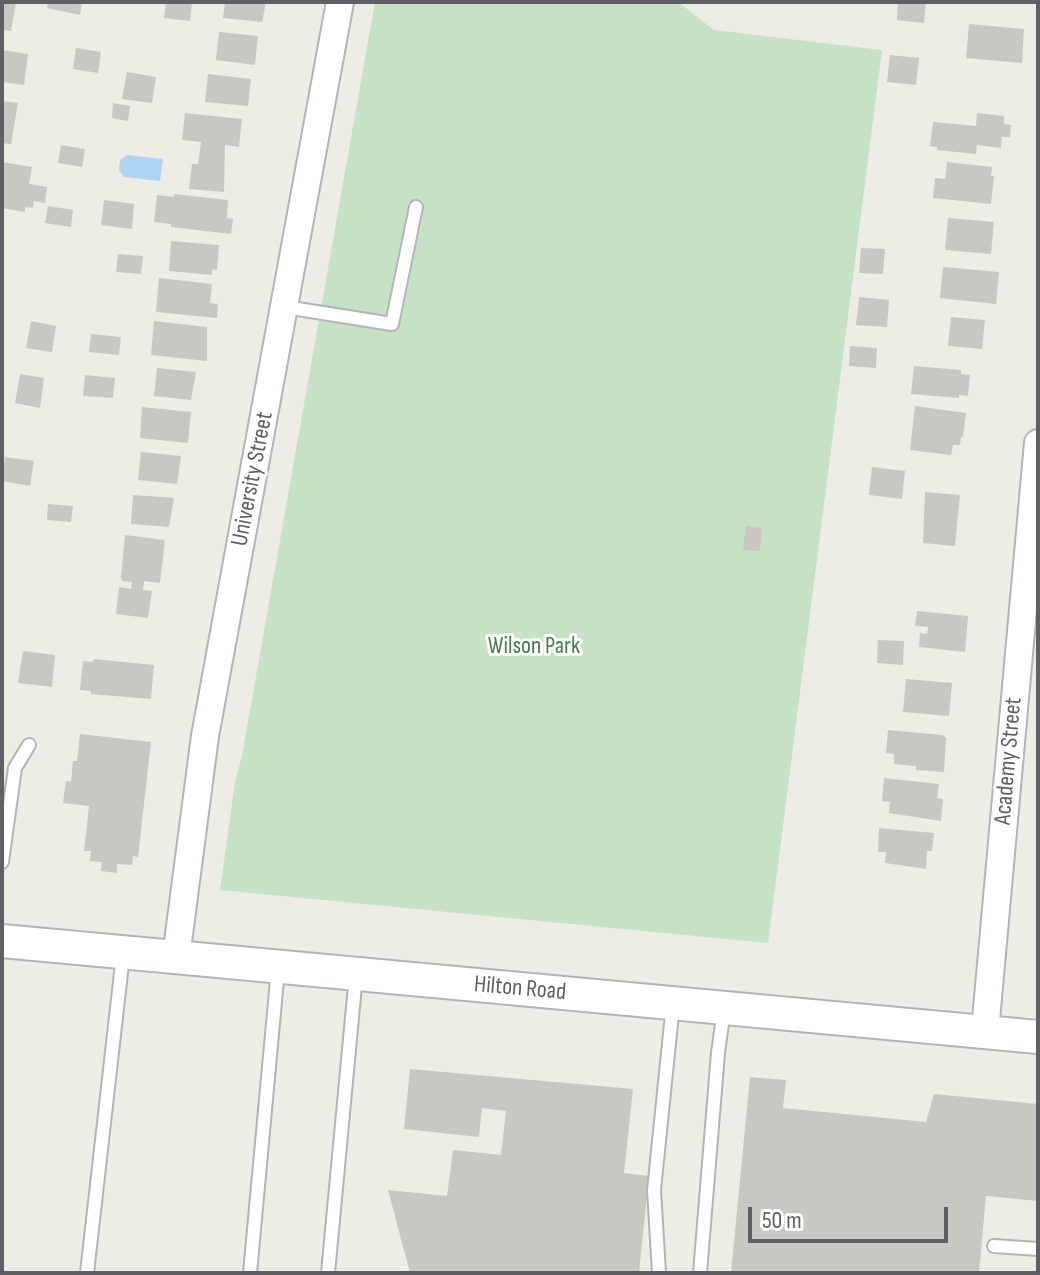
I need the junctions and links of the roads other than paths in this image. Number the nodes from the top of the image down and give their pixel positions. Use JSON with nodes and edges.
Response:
{"nodes":[{"id":1,"x":340,"y":2,"type":"edge"},
{"id":2,"x":416,"y":207,"type":"dead end"},
{"id":3,"x":285,"y":307,"type":"junction"},
{"id":4,"x":1038,"y":443,"type":"edge"},
{"id":5,"x":29,"y":745,"type":"dead end"},
{"id":6,"x":8,"y":768,"type":"edge"},
{"id":7,"x":2,"y":862,"type":"edge"},
{"id":8,"x":2,"y":941,"type":"edge"},
{"id":9,"x":124,"y":952,"type":"junction"},
{"id":10,"x":176,"y":957,"type":"junction"},
{"id":11,"x":278,"y":967,"type":"junction"},
{"id":12,"x":356,"y":975,"type":"junction"},
{"id":13,"x":673,"y":1004,"type":"junction"},
{"id":14,"x":724,"y":1009,"type":"junction"},
{"id":15,"x":985,"y":1031,"type":"junction"},
{"id":16,"x":1038,"y":1037,"type":"edge"},
{"id":17,"x":994,"y":1246,"type":"dead end"},
{"id":18,"x":1038,"y":1249,"type":"edge"},
{"id":19,"x":87,"y":1273,"type":"edge"},
{"id":20,"x":250,"y":1273,"type":"edge"},
{"id":21,"x":328,"y":1273,"type":"edge"},
{"id":22,"x":659,"y":1273,"type":"edge"},
{"id":23,"x":700,"y":1273,"type":"edge"}],
"edges":[{"from":1,"to":3,"type":"street","name":"University Street"},
{"from":2,"to":3,"type":"lane"},
{"from":3,"to":10,"type":"street","name":"University Street"},
{"from":4,"to":15,"type":"street","name":"Academy Street"},
{"from":5,"to":6,"type":"lane"},
{"from":6,"to":7,"type":"lane"},
{"from":8,"to":9,"type":"street","name":"Hilton Road"},
{"from":9,"to":10,"type":"street","name":"Hilton Road"},
{"from":9,"to":19,"type":"lane"},
{"from":10,"to":11,"type":"street","name":"Hilton Road"},
{"from":11,"to":12,"type":"street","name":"Hilton Road"},
{"from":11,"to":20,"type":"lane"},
{"from":12,"to":13,"type":"street","name":"Hilton Road"},
{"from":12,"to":21,"type":"lane"},
{"from":13,"to":14,"type":"street","name":"Hilton Road"},
{"from":13,"to":22,"type":"lane"},
{"from":14,"to":15,"type":"street","name":"Hilton Road"},
{"from":14,"to":23,"type":"lane"},
{"from":15,"to":16,"type":"street","name":"Hilton Road"},
{"from":17,"to":18,"type":"lane"}]}
